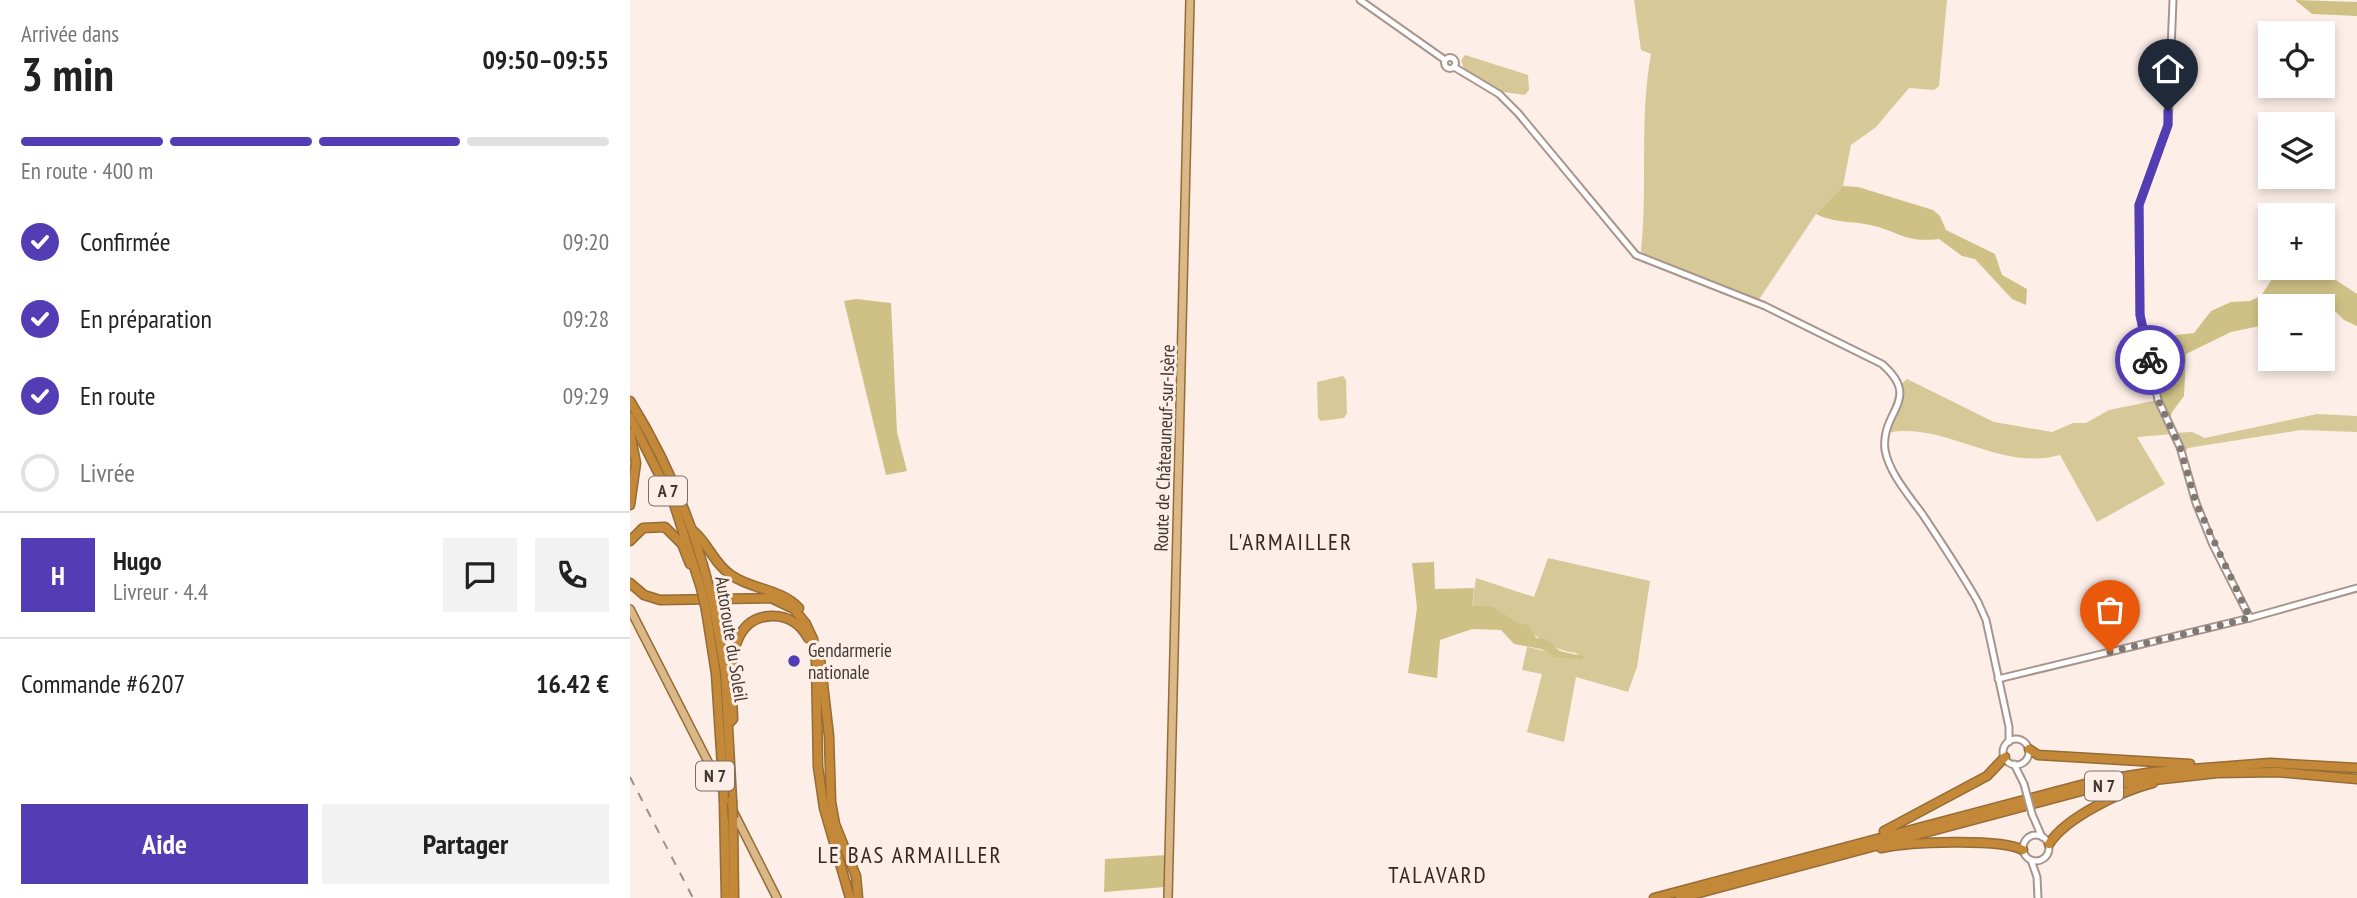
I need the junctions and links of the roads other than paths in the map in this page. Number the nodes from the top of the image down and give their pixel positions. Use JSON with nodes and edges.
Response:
{"nodes":[{"id":1,"x":1190,"y":0,"type":"edge"},
{"id":2,"x":1360,"y":0,"type":"edge"},
{"id":3,"x":2172,"y":0,"type":"edge"},
{"id":4,"x":630,"y":401,"type":"edge"},
{"id":5,"x":630,"y":417,"type":"edge"},
{"id":6,"x":630,"y":433,"type":"edge"},
{"id":7,"x":630,"y":505,"type":"edge"},
{"id":8,"x":692,"y":530,"type":"junction"},
{"id":9,"x":630,"y":541,"type":"edge"},
{"id":10,"x":696,"y":570,"type":"junction"},
{"id":11,"x":630,"y":576,"type":"edge"},
{"id":12,"x":630,"y":583,"type":"edge"},
{"id":13,"x":705,"y":587,"type":"junction"},
{"id":14,"x":2357,"y":588,"type":"edge"},
{"id":15,"x":630,"y":609,"type":"edge"},
{"id":16,"x":710,"y":609,"type":"junction"},
{"id":17,"x":802,"y":612,"type":"junction"},
{"id":18,"x":2250,"y":618,"type":"junction"},
{"id":19,"x":815,"y":675,"type":"junction"},
{"id":20,"x":1998,"y":680,"type":"junction"},
{"id":21,"x":728,"y":724,"type":"junction"},
{"id":22,"x":2009,"y":727,"type":"junction"},
{"id":23,"x":2017,"y":739,"type":"junction"},
{"id":24,"x":2009,"y":742,"type":"junction"},
{"id":25,"x":2029,"y":749,"type":"junction"},
{"id":26,"x":2005,"y":757,"type":"junction"},
{"id":27,"x":2023,"y":762,"type":"junction"},
{"id":28,"x":2014,"y":764,"type":"junction"},
{"id":29,"x":2214,"y":766,"type":"junction"},
{"id":30,"x":2357,"y":768,"type":"edge"},
{"id":31,"x":2184,"y":775,"type":"junction"},
{"id":32,"x":2357,"y":779,"type":"edge"},
{"id":33,"x":2023,"y":783,"type":"junction"},
{"id":34,"x":728,"y":801,"type":"junction"},
{"id":35,"x":2032,"y":816,"type":"junction"},
{"id":36,"x":2031,"y":836,"type":"junction"},
{"id":37,"x":2042,"y":837,"type":"junction"},
{"id":38,"x":1866,"y":841,"type":"junction"},
{"id":39,"x":2049,"y":844,"type":"junction"},
{"id":40,"x":1857,"y":850,"type":"junction"},
{"id":41,"x":2023,"y":850,"type":"junction"},
{"id":42,"x":2031,"y":860,"type":"junction"},
{"id":43,"x":2042,"y":860,"type":"junction"},
{"id":44,"x":2037,"y":877,"type":"junction"},
{"id":45,"x":726,"y":898,"type":"edge"},
{"id":46,"x":734,"y":898,"type":"edge"},
{"id":47,"x":777,"y":898,"type":"edge"},
{"id":48,"x":850,"y":898,"type":"edge"},
{"id":49,"x":858,"y":898,"type":"edge"},
{"id":50,"x":1168,"y":898,"type":"edge"},
{"id":51,"x":1654,"y":898,"type":"edge"},
{"id":52,"x":1680,"y":898,"type":"edge"},
{"id":53,"x":2038,"y":898,"type":"edge"}],
"edges":[{"from":1,"to":50,"type":"main road","name":"Route de Châteauneuf-sur-Isère"},
{"from":2,"to":20,"type":"street"},
{"from":3,"to":18,"type":"street"},
{"from":4,"to":8,"type":"highway","name":"Autoroute du Soleil","number":"A 7"},
{"from":5,"to":10,"type":"highway","name":"Autoroute du Soleil","number":"A 7"},
{"from":6,"to":7,"type":"highway"},
{"from":8,"to":13,"type":"highway","name":"Autoroute du Soleil","number":"A 7"},
{"from":8,"to":17,"type":"highway"},
{"from":9,"to":10,"type":"highway"},
{"from":10,"to":13,"type":"highway","name":"Autoroute du Soleil","number":"A 7"},
{"from":11,"to":17,"type":"highway"},
{"from":12,"to":19,"type":"highway"},
{"from":13,"to":16,"type":"highway","name":"Autoroute du Soleil","number":"A 7","bridge":true},
{"from":14,"to":18,"type":"street"},
{"from":15,"to":47,"type":"main road","number":"N 7"},
{"from":16,"to":21,"type":"highway","name":"Autoroute du Soleil","number":"A 7"},
{"from":16,"to":34,"type":"highway","name":"Autoroute du Soleil","number":"A 7","bridge":true},
{"from":17,"to":49,"type":"highway"},
{"from":18,"to":20,"type":"street"},
{"from":19,"to":21,"type":"highway"},
{"from":19,"to":48,"type":"highway"},
{"from":20,"to":22,"type":"street"},
{"from":21,"to":34,"type":"highway","name":"Autoroute du Soleil","number":"A 7"},
{"from":22,"to":23,"type":"street"},
{"from":22,"to":24,"type":"street"},
{"from":23,"to":24,"type":"street"},
{"from":23,"to":25,"type":"street"},
{"from":24,"to":26,"type":"street"},
{"from":25,"to":27,"type":"street"},
{"from":25,"to":29,"type":"highway"},
{"from":26,"to":28,"type":"street"},
{"from":26,"to":38,"type":"highway"},
{"from":27,"to":28,"type":"street"},
{"from":27,"to":33,"type":"street"},
{"from":28,"to":33,"type":"street"},
{"from":29,"to":30,"type":"highway","number":"N 7"},
{"from":29,"to":38,"type":"highway","number":"N 7"},
{"from":31,"to":32,"type":"highway","number":"N 7"},
{"from":31,"to":39,"type":"highway"},
{"from":31,"to":40,"type":"highway","number":"N 7"},
{"from":33,"to":35,"type":"street","bridge":true},
{"from":34,"to":45,"type":"highway","name":"Autoroute du Soleil","number":"A 7"},
{"from":34,"to":46,"type":"highway","name":"Autoroute du Soleil","number":"A 7","bridge":true},
{"from":35,"to":36,"type":"street"},
{"from":35,"to":37,"type":"street"},
{"from":36,"to":37,"type":"street"},
{"from":36,"to":41,"type":"street"},
{"from":37,"to":39,"type":"street"},
{"from":38,"to":51,"type":"highway","number":"N 7"},
{"from":39,"to":43,"type":"street"},
{"from":40,"to":41,"type":"highway"},
{"from":40,"to":52,"type":"highway","number":"N 7"},
{"from":41,"to":42,"type":"street"},
{"from":42,"to":43,"type":"street"},
{"from":42,"to":44,"type":"street"},
{"from":43,"to":44,"type":"street"},
{"from":44,"to":53,"type":"street"}]}
